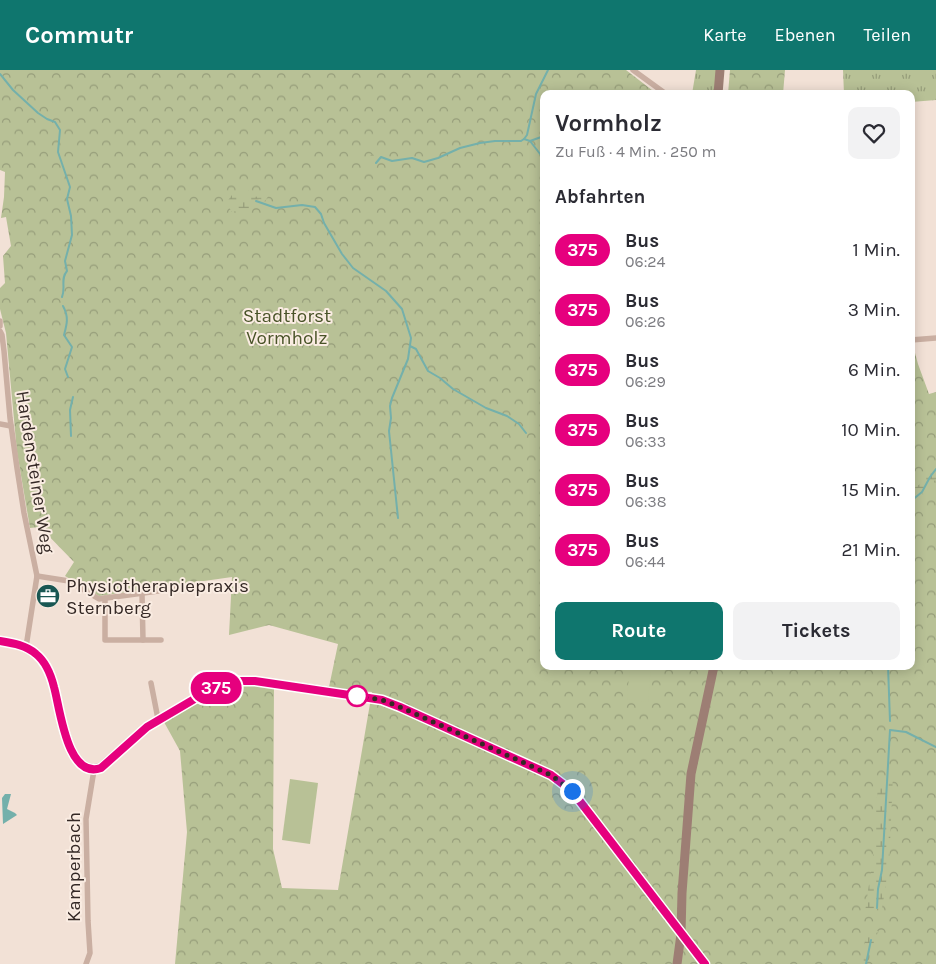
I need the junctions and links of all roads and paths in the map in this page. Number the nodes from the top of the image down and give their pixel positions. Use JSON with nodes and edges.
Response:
{"nodes":[{"id":1,"x":634,"y":70,"type":"edge"},
{"id":2,"x":720,"y":70,"type":"edge"},
{"id":3,"x":661,"y":90,"type":"edge"},
{"id":4,"x":718,"y":90,"type":"edge"},
{"id":5,"x":0,"y":321,"type":"edge"},
{"id":6,"x":0,"y":326,"type":"edge"},
{"id":7,"x":0,"y":331,"type":"edge"},
{"id":8,"x":936,"y":338,"type":"edge"},
{"id":9,"x":915,"y":340,"type":"edge"},
{"id":10,"x":0,"y":424,"type":"edge"},
{"id":11,"x":11,"y":426,"type":"junction"},
{"id":12,"x":37,"y":576,"type":"junction"},
{"id":13,"x":195,"y":586,"type":"dead end"},
{"id":14,"x":142,"y":594,"type":"junction"},
{"id":15,"x":105,"y":598,"type":"junction"},
{"id":16,"x":143,"y":640,"type":"junction"},
{"id":17,"x":162,"y":640,"type":"dead end"},
{"id":18,"x":0,"y":641,"type":"edge"},
{"id":19,"x":26,"y":647,"type":"junction"},
{"id":20,"x":713,"y":670,"type":"edge"},
{"id":21,"x":151,"y":683,"type":"dead end"},
{"id":22,"x":158,"y":719,"type":"junction"},
{"id":23,"x":94,"y":770,"type":"junction"},
{"id":24,"x":682,"y":934,"type":"junction"},
{"id":25,"x":86,"y":964,"type":"edge"},
{"id":26,"x":677,"y":964,"type":"edge"},
{"id":27,"x":705,"y":964,"type":"edge"}],
"edges":[{"from":1,"to":3,"type":"street"},
{"from":2,"to":4,"type":"main road"},
{"from":5,"to":6,"type":"street"},
{"from":7,"to":11,"type":"street","name":"Hardensteiner Weg"},
{"from":8,"to":9,"type":"street"},
{"from":10,"to":11,"type":"street"},
{"from":11,"to":12,"type":"street","name":"Hardensteiner Weg"},
{"from":12,"to":15,"type":"street"},
{"from":12,"to":19,"type":"street","name":"Hardensteiner Weg"},
{"from":13,"to":14,"type":"street"},
{"from":14,"to":15,"type":"street"},
{"from":14,"to":16,"type":"street"},
{"from":15,"to":16,"type":"street"},
{"from":16,"to":17,"type":"street"},
{"from":18,"to":19,"type":"main road"},
{"from":19,"to":23,"type":"main road"},
{"from":20,"to":24,"type":"main road"},
{"from":21,"to":22,"type":"street"},
{"from":22,"to":23,"type":"main road"},
{"from":22,"to":24,"type":"main road"},
{"from":23,"to":25,"type":"street","name":"Kamperbach"},
{"from":24,"to":26,"type":"main road"},
{"from":24,"to":27,"type":"main road"}]}
